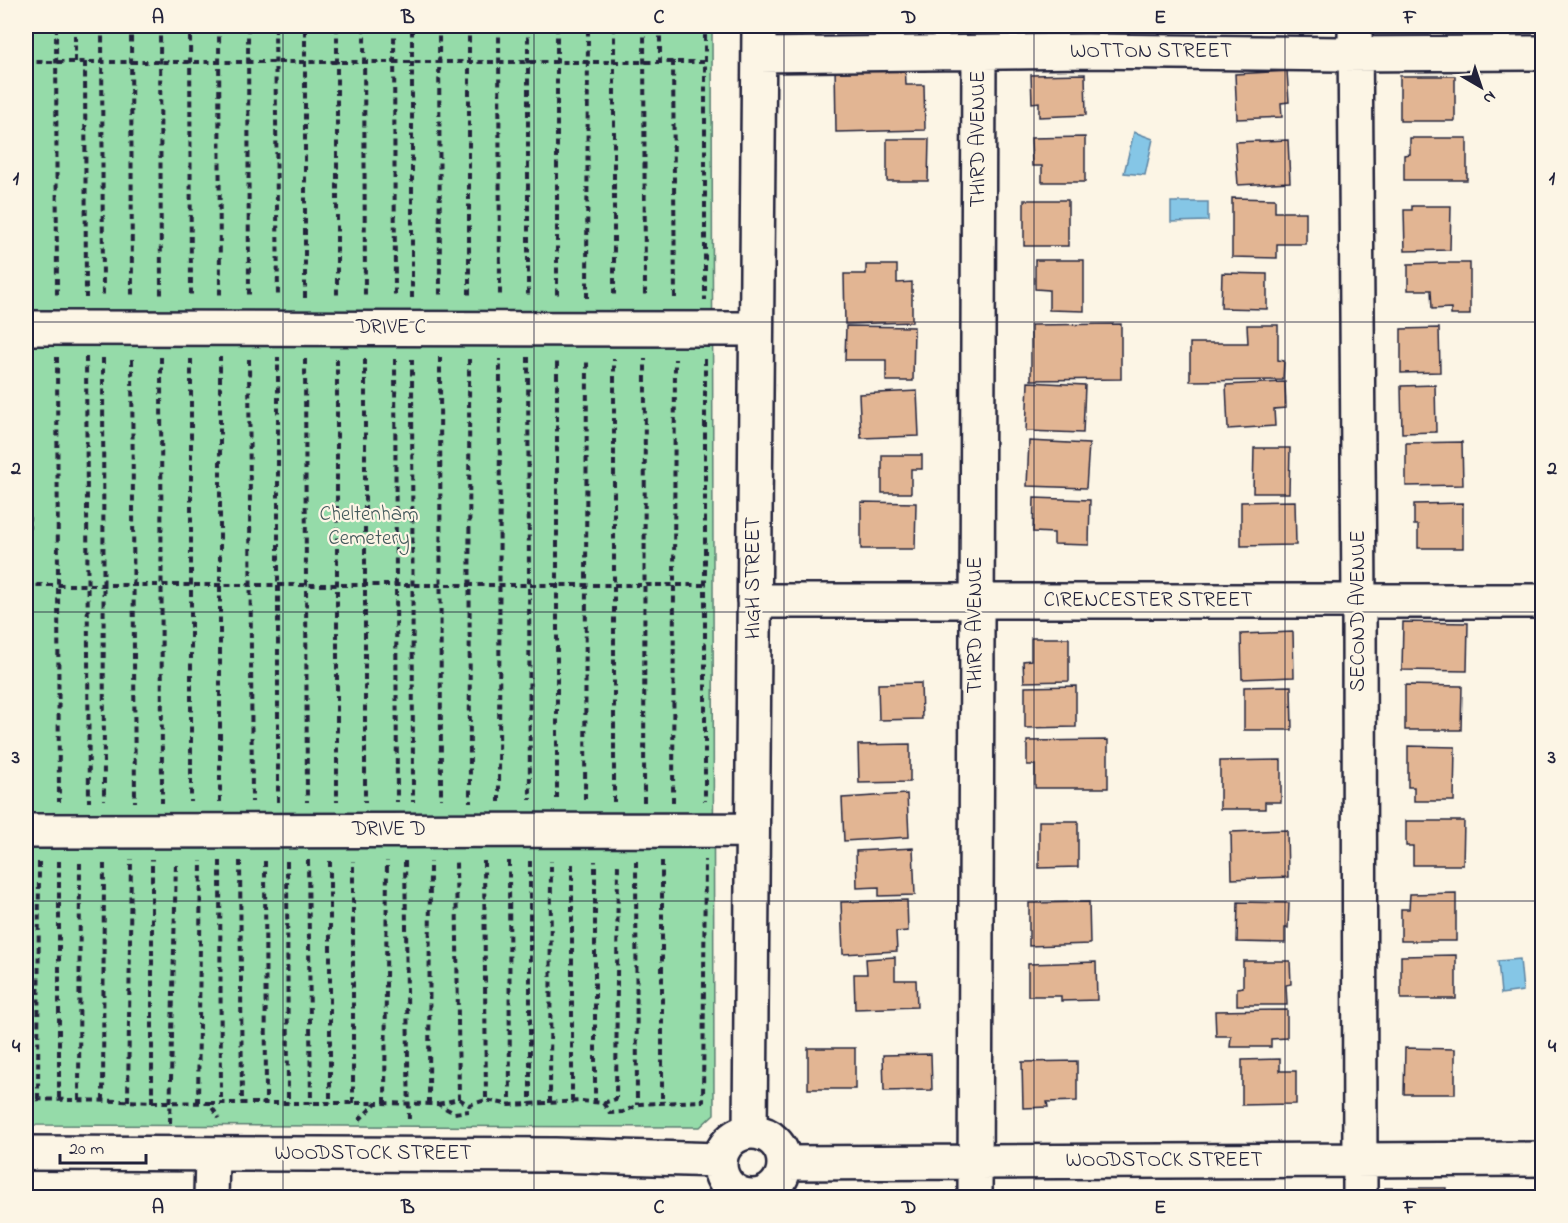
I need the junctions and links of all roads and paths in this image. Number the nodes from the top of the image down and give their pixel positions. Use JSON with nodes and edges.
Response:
{"nodes":[{"id":1,"x":28,"y":26,"type":"edge"},
{"id":2,"x":56,"y":26,"type":"edge"},
{"id":3,"x":75,"y":26,"type":"edge"},
{"id":4,"x":102,"y":26,"type":"edge"},
{"id":5,"x":131,"y":26,"type":"edge"},
{"id":6,"x":160,"y":26,"type":"edge"},
{"id":7,"x":190,"y":26,"type":"edge"},
{"id":8,"x":219,"y":26,"type":"edge"},
{"id":9,"x":248,"y":26,"type":"edge"},
{"id":10,"x":275,"y":26,"type":"edge"},
{"id":11,"x":305,"y":26,"type":"edge"},
{"id":12,"x":337,"y":26,"type":"edge"},
{"id":13,"x":364,"y":26,"type":"edge"},
{"id":14,"x":394,"y":26,"type":"edge"},
{"id":15,"x":412,"y":26,"type":"edge"},
{"id":16,"x":439,"y":26,"type":"edge"},
{"id":17,"x":469,"y":26,"type":"edge"},
{"id":18,"x":499,"y":26,"type":"edge"},
{"id":19,"x":528,"y":26,"type":"edge"},
{"id":20,"x":557,"y":26,"type":"edge"},
{"id":21,"x":588,"y":26,"type":"edge"},
{"id":22,"x":614,"y":26,"type":"edge"},
{"id":23,"x":644,"y":26,"type":"edge"},
{"id":24,"x":660,"y":26,"type":"edge"},
{"id":25,"x":705,"y":26,"type":"edge"},
{"id":26,"x":1087,"y":38,"type":"edge"},
{"id":27,"x":759,"y":40,"type":"edge"},
{"id":28,"x":1355,"y":40,"type":"edge"},
{"id":29,"x":979,"y":53,"type":"junction"},
{"id":30,"x":1542,"y":53,"type":"edge"},
{"id":31,"x":528,"y":61,"type":"junction"},
{"id":32,"x":557,"y":61,"type":"junction"},
{"id":33,"x":588,"y":61,"type":"junction"},
{"id":34,"x":614,"y":61,"type":"junction"},
{"id":35,"x":660,"y":61,"type":"junction"},
{"id":36,"x":673,"y":61,"type":"junction"},
{"id":37,"x":27,"y":62,"type":"edge"},
{"id":38,"x":56,"y":62,"type":"junction"},
{"id":39,"x":75,"y":62,"type":"junction"},
{"id":40,"x":85,"y":62,"type":"junction"},
{"id":41,"x":102,"y":62,"type":"junction"},
{"id":42,"x":131,"y":62,"type":"junction"},
{"id":43,"x":161,"y":62,"type":"junction"},
{"id":44,"x":190,"y":62,"type":"junction"},
{"id":45,"x":219,"y":62,"type":"junction"},
{"id":46,"x":248,"y":62,"type":"junction"},
{"id":47,"x":275,"y":62,"type":"junction"},
{"id":48,"x":305,"y":62,"type":"junction"},
{"id":49,"x":337,"y":62,"type":"junction"},
{"id":50,"x":364,"y":62,"type":"junction"},
{"id":51,"x":394,"y":62,"type":"junction"},
{"id":52,"x":412,"y":62,"type":"junction"},
{"id":53,"x":439,"y":62,"type":"junction"},
{"id":54,"x":469,"y":62,"type":"junction"},
{"id":55,"x":499,"y":62,"type":"junction"},
{"id":56,"x":645,"y":62,"type":"junction"},
{"id":57,"x":705,"y":63,"type":"junction"},
{"id":58,"x":349,"y":328,"type":"edge"},
{"id":59,"x":756,"y":329,"type":"junction"},
{"id":60,"x":27,"y":585,"type":"edge"},
{"id":61,"x":58,"y":585,"type":"junction"},
{"id":62,"x":88,"y":585,"type":"junction"},
{"id":63,"x":104,"y":585,"type":"junction"},
{"id":64,"x":134,"y":585,"type":"junction"},
{"id":65,"x":161,"y":585,"type":"junction"},
{"id":66,"x":191,"y":585,"type":"junction"},
{"id":67,"x":221,"y":585,"type":"junction"},
{"id":68,"x":250,"y":585,"type":"junction"},
{"id":69,"x":278,"y":585,"type":"junction"},
{"id":70,"x":306,"y":585,"type":"junction"},
{"id":71,"x":337,"y":585,"type":"junction"},
{"id":72,"x":365,"y":585,"type":"junction"},
{"id":73,"x":396,"y":585,"type":"junction"},
{"id":74,"x":412,"y":585,"type":"junction"},
{"id":75,"x":440,"y":585,"type":"junction"},
{"id":76,"x":469,"y":585,"type":"junction"},
{"id":77,"x":499,"y":585,"type":"junction"},
{"id":78,"x":529,"y":585,"type":"junction"},
{"id":79,"x":557,"y":585,"type":"junction"},
{"id":80,"x":587,"y":585,"type":"junction"},
{"id":81,"x":614,"y":585,"type":"junction"},
{"id":82,"x":646,"y":585,"type":"junction"},
{"id":83,"x":674,"y":585,"type":"junction"},
{"id":84,"x":705,"y":585,"type":"junction"},
{"id":85,"x":976,"y":600,"type":"junction"},
{"id":86,"x":754,"y":601,"type":"junction"},
{"id":87,"x":1542,"y":601,"type":"edge"},
{"id":88,"x":1359,"y":602,"type":"junction"},
{"id":89,"x":353,"y":830,"type":"edge"},
{"id":90,"x":705,"y":830,"type":"junction"},
{"id":91,"x":752,"y":830,"type":"junction"},
{"id":92,"x":26,"y":1099,"type":"edge"},
{"id":93,"x":38,"y":1099,"type":"junction"},
{"id":94,"x":459,"y":1099,"type":"junction"},
{"id":95,"x":59,"y":1100,"type":"junction"},
{"id":96,"x":79,"y":1100,"type":"junction"},
{"id":97,"x":486,"y":1100,"type":"junction"},
{"id":98,"x":103,"y":1101,"type":"junction"},
{"id":99,"x":128,"y":1101,"type":"junction"},
{"id":100,"x":572,"y":1101,"type":"junction"},
{"id":101,"x":152,"y":1102,"type":"junction"},
{"id":102,"x":170,"y":1102,"type":"junction"},
{"id":103,"x":330,"y":1102,"type":"junction"},
{"id":104,"x":352,"y":1102,"type":"junction"},
{"id":105,"x":198,"y":1103,"type":"junction"},
{"id":106,"x":209,"y":1103,"type":"junction"},
{"id":107,"x":221,"y":1103,"type":"junction"},
{"id":108,"x":242,"y":1103,"type":"junction"},
{"id":109,"x":266,"y":1103,"type":"junction"},
{"id":110,"x":288,"y":1103,"type":"junction"},
{"id":111,"x":311,"y":1103,"type":"junction"},
{"id":112,"x":376,"y":1103,"type":"junction"},
{"id":113,"x":385,"y":1103,"type":"junction"},
{"id":114,"x":409,"y":1103,"type":"junction"},
{"id":115,"x":550,"y":1103,"type":"junction"},
{"id":116,"x":603,"y":1103,"type":"junction"},
{"id":117,"x":662,"y":1103,"type":"junction"},
{"id":118,"x":429,"y":1104,"type":"junction"},
{"id":119,"x":438,"y":1104,"type":"junction"},
{"id":120,"x":530,"y":1104,"type":"junction"},
{"id":121,"x":595,"y":1104,"type":"junction"},
{"id":122,"x":510,"y":1105,"type":"junction"},
{"id":123,"x":637,"y":1105,"type":"junction"},
{"id":124,"x":469,"y":1111,"type":"dead end"},
{"id":125,"x":219,"y":1118,"type":"dead end"},
{"id":126,"x":359,"y":1120,"type":"dead end"},
{"id":127,"x":750,"y":1131,"type":"junction"},
{"id":128,"x":26,"y":1153,"type":"edge"},
{"id":129,"x":171,"y":1154,"type":"junction"},
{"id":130,"x":212,"y":1154,"type":"junction"},
{"id":131,"x":409,"y":1154,"type":"junction"},
{"id":132,"x":1542,"y":1159,"type":"edge"},
{"id":133,"x":719,"y":1160,"type":"junction"},
{"id":134,"x":975,"y":1161,"type":"junction"},
{"id":135,"x":1360,"y":1162,"type":"junction"},
{"id":136,"x":785,"y":1163,"type":"junction"},
{"id":137,"x":211,"y":1197,"type":"edge"},
{"id":138,"x":751,"y":1197,"type":"edge"},
{"id":139,"x":975,"y":1197,"type":"edge"},
{"id":140,"x":1360,"y":1197,"type":"edge"}],
"edges":[{"from":1,"to":37,"type":"path"},
{"from":2,"to":38,"type":"path"},
{"from":3,"to":39,"type":"path"},
{"from":4,"to":41,"type":"path"},
{"from":5,"to":42,"type":"path"},
{"from":6,"to":43,"type":"path"},
{"from":7,"to":44,"type":"path"},
{"from":8,"to":45,"type":"path"},
{"from":9,"to":46,"type":"path"},
{"from":10,"to":47,"type":"path"},
{"from":11,"to":48,"type":"path"},
{"from":12,"to":49,"type":"path"},
{"from":13,"to":50,"type":"path"},
{"from":14,"to":51,"type":"path"},
{"from":15,"to":52,"type":"path"},
{"from":16,"to":53,"type":"path"},
{"from":17,"to":54,"type":"path"},
{"from":18,"to":55,"type":"path"},
{"from":19,"to":31,"type":"path"},
{"from":20,"to":32,"type":"path"},
{"from":21,"to":33,"type":"path"},
{"from":22,"to":34,"type":"path"},
{"from":23,"to":56,"type":"path"},
{"from":24,"to":35,"type":"path"},
{"from":25,"to":57,"type":"path"},
{"from":26,"to":28,"type":"street","name":"WOTTON STREET"},
{"from":26,"to":29,"type":"street","name":"WOTTON STREET"},
{"from":27,"to":29,"type":"street","name":"WOTTON STREET"},
{"from":27,"to":59,"type":"street","name":"HIGH STREET"},
{"from":28,"to":30,"type":"street","name":"WOTTON STREET"},
{"from":28,"to":88,"type":"street","name":"SECOND AVENUE"},
{"from":29,"to":85,"type":"street","name":"THIRD AVENUE"},
{"from":31,"to":32,"type":"path"},
{"from":31,"to":55,"type":"path"},
{"from":31,"to":58,"type":"path"},
{"from":32,"to":33,"type":"path"},
{"from":32,"to":58,"type":"path"},
{"from":33,"to":34,"type":"path"},
{"from":33,"to":58,"type":"path"},
{"from":34,"to":56,"type":"path"},
{"from":34,"to":58,"type":"path"},
{"from":35,"to":36,"type":"path"},
{"from":35,"to":56,"type":"path"},
{"from":36,"to":57,"type":"path"},
{"from":36,"to":58,"type":"path"},
{"from":37,"to":38,"type":"path"},
{"from":37,"to":58,"type":"path"},
{"from":38,"to":39,"type":"path"},
{"from":38,"to":58,"type":"path"},
{"from":39,"to":40,"type":"path"},
{"from":40,"to":41,"type":"path"},
{"from":40,"to":58,"type":"path"},
{"from":41,"to":42,"type":"path"},
{"from":41,"to":58,"type":"path"},
{"from":42,"to":43,"type":"path"},
{"from":42,"to":58,"type":"path"},
{"from":43,"to":44,"type":"path"},
{"from":43,"to":58,"type":"path"},
{"from":44,"to":45,"type":"path"},
{"from":44,"to":58,"type":"path"},
{"from":45,"to":46,"type":"path"},
{"from":45,"to":58,"type":"path"},
{"from":46,"to":47,"type":"path"},
{"from":46,"to":58,"type":"path"},
{"from":47,"to":48,"type":"path"},
{"from":47,"to":58,"type":"path"},
{"from":48,"to":49,"type":"path"},
{"from":48,"to":58,"type":"path"},
{"from":49,"to":50,"type":"path"},
{"from":49,"to":58,"type":"path"},
{"from":50,"to":51,"type":"path"},
{"from":50,"to":58,"type":"path"},
{"from":51,"to":52,"type":"path"},
{"from":51,"to":58,"type":"path"},
{"from":52,"to":53,"type":"path"},
{"from":52,"to":58,"type":"path"},
{"from":53,"to":54,"type":"path"},
{"from":53,"to":58,"type":"path"},
{"from":54,"to":55,"type":"path"},
{"from":54,"to":58,"type":"path"},
{"from":55,"to":58,"type":"path"},
{"from":56,"to":58,"type":"path"},
{"from":57,"to":58,"type":"path"},
{"from":58,"to":59,"type":"street"},
{"from":58,"to":60,"type":"path"},
{"from":58,"to":61,"type":"path"},
{"from":58,"to":62,"type":"path"},
{"from":58,"to":63,"type":"path"},
{"from":58,"to":64,"type":"path"},
{"from":58,"to":65,"type":"path"},
{"from":58,"to":66,"type":"path"},
{"from":58,"to":67,"type":"path"},
{"from":58,"to":68,"type":"path"},
{"from":58,"to":69,"type":"path"},
{"from":58,"to":70,"type":"path"},
{"from":58,"to":71,"type":"path"},
{"from":58,"to":72,"type":"path"},
{"from":58,"to":73,"type":"path"},
{"from":58,"to":74,"type":"path"},
{"from":58,"to":75,"type":"path"},
{"from":58,"to":76,"type":"path"},
{"from":58,"to":77,"type":"path"},
{"from":58,"to":78,"type":"path"},
{"from":58,"to":79,"type":"path"},
{"from":58,"to":80,"type":"path"},
{"from":58,"to":81,"type":"path"},
{"from":58,"to":82,"type":"path"},
{"from":58,"to":83,"type":"path"},
{"from":58,"to":84,"type":"path"},
{"from":59,"to":86,"type":"street","name":"HIGH STREET"},
{"from":60,"to":61,"type":"path"},
{"from":60,"to":89,"type":"path"},
{"from":61,"to":62,"type":"path"},
{"from":61,"to":89,"type":"path"},
{"from":62,"to":63,"type":"path"},
{"from":62,"to":89,"type":"path"},
{"from":63,"to":64,"type":"path"},
{"from":63,"to":89,"type":"path"},
{"from":64,"to":65,"type":"path"},
{"from":64,"to":89,"type":"path"},
{"from":65,"to":66,"type":"path"},
{"from":65,"to":89,"type":"path"},
{"from":66,"to":67,"type":"path"},
{"from":66,"to":89,"type":"path"},
{"from":67,"to":68,"type":"path"},
{"from":67,"to":89,"type":"path"},
{"from":68,"to":69,"type":"path"},
{"from":68,"to":89,"type":"path"},
{"from":69,"to":70,"type":"path"},
{"from":69,"to":89,"type":"path"},
{"from":70,"to":71,"type":"path"},
{"from":70,"to":89,"type":"path"},
{"from":71,"to":72,"type":"path"},
{"from":71,"to":89,"type":"path"},
{"from":72,"to":73,"type":"path"},
{"from":72,"to":89,"type":"path"},
{"from":73,"to":74,"type":"path"},
{"from":73,"to":89,"type":"path"},
{"from":74,"to":75,"type":"path"},
{"from":74,"to":89,"type":"path"},
{"from":75,"to":76,"type":"path"},
{"from":75,"to":89,"type":"path"},
{"from":76,"to":77,"type":"path"},
{"from":76,"to":89,"type":"path"},
{"from":77,"to":78,"type":"path"},
{"from":77,"to":89,"type":"path"},
{"from":78,"to":79,"type":"path"},
{"from":78,"to":89,"type":"path"},
{"from":79,"to":80,"type":"path"},
{"from":79,"to":89,"type":"path"},
{"from":80,"to":81,"type":"path"},
{"from":80,"to":89,"type":"path"},
{"from":81,"to":82,"type":"path"},
{"from":81,"to":89,"type":"path"},
{"from":82,"to":83,"type":"path"},
{"from":82,"to":89,"type":"path"},
{"from":83,"to":84,"type":"path"},
{"from":83,"to":89,"type":"path"},
{"from":84,"to":90,"type":"path"},
{"from":85,"to":86,"type":"street","name":"CIRENCESTER STREET"},
{"from":85,"to":88,"type":"street","name":"CIRENCESTER STREET"},
{"from":85,"to":134,"type":"street","name":"THIRD AVENUE"},
{"from":86,"to":91,"type":"street","name":"HIGH STREET"},
{"from":87,"to":88,"type":"street","name":"CIRENCESTER STREET"},
{"from":88,"to":135,"type":"street","name":"SECOND AVENUE"},
{"from":89,"to":90,"type":"street"},
{"from":89,"to":93,"type":"path"},
{"from":89,"to":94,"type":"path"},
{"from":89,"to":95,"type":"path"},
{"from":89,"to":96,"type":"path"},
{"from":89,"to":97,"type":"path"},
{"from":89,"to":98,"type":"path"},
{"from":89,"to":99,"type":"path"},
{"from":89,"to":100,"type":"path"},
{"from":89,"to":101,"type":"path"},
{"from":89,"to":102,"type":"path"},
{"from":89,"to":103,"type":"path"},
{"from":89,"to":104,"type":"path"},
{"from":89,"to":105,"type":"path"},
{"from":89,"to":107,"type":"path"},
{"from":89,"to":108,"type":"path"},
{"from":89,"to":109,"type":"path"},
{"from":89,"to":110,"type":"path"},
{"from":89,"to":111,"type":"path"},
{"from":89,"to":113,"type":"path"},
{"from":89,"to":114,"type":"path"},
{"from":89,"to":115,"type":"path"},
{"from":89,"to":116,"type":"path"},
{"from":89,"to":117,"type":"path"},
{"from":89,"to":118,"type":"path"},
{"from":89,"to":120,"type":"path"},
{"from":89,"to":121,"type":"path"},
{"from":89,"to":122,"type":"path"},
{"from":89,"to":123,"type":"path"},
{"from":90,"to":91,"type":"street"},
{"from":90,"to":117,"type":"path"},
{"from":91,"to":127,"type":"street","name":"HIGH STREET"},
{"from":92,"to":93,"type":"path"},
{"from":93,"to":95,"type":"path"},
{"from":94,"to":97,"type":"path"},
{"from":94,"to":119,"type":"path"},
{"from":95,"to":96,"type":"path"},
{"from":96,"to":98,"type":"path"},
{"from":97,"to":122,"type":"path"},
{"from":98,"to":99,"type":"path"},
{"from":99,"to":101,"type":"path"},
{"from":100,"to":115,"type":"path"},
{"from":100,"to":121,"type":"path"},
{"from":101,"to":102,"type":"path"},
{"from":102,"to":105,"type":"path"},
{"from":102,"to":129,"type":"path"},
{"from":103,"to":104,"type":"path"},
{"from":103,"to":111,"type":"path"},
{"from":104,"to":112,"type":"path"},
{"from":105,"to":106,"type":"path"},
{"from":106,"to":107,"type":"path"},
{"from":106,"to":125,"type":"path"},
{"from":107,"to":108,"type":"path"},
{"from":108,"to":109,"type":"path"},
{"from":109,"to":110,"type":"path"},
{"from":110,"to":111,"type":"path"},
{"from":112,"to":113,"type":"path"},
{"from":112,"to":126,"type":"path"},
{"from":113,"to":114,"type":"path"},
{"from":114,"to":118,"type":"path"},
{"from":114,"to":131,"type":"path"},
{"from":115,"to":120,"type":"path"},
{"from":116,"to":121,"type":"path"},
{"from":116,"to":123,"type":"path"},
{"from":117,"to":123,"type":"path"},
{"from":118,"to":119,"type":"path"},
{"from":119,"to":124,"type":"path"},
{"from":120,"to":122,"type":"path"},
{"from":127,"to":133,"type":"street"},
{"from":127,"to":136,"type":"street"},
{"from":128,"to":129,"type":"street","name":"WOODSTOCK STREET"},
{"from":129,"to":130,"type":"street","name":"WOODSTOCK STREET"},
{"from":130,"to":131,"type":"street","name":"WOODSTOCK STREET"},
{"from":130,"to":137,"type":"street"},
{"from":131,"to":133,"type":"street","name":"WOODSTOCK STREET"},
{"from":132,"to":135,"type":"street","name":"WOODSTOCK STREET"},
{"from":133,"to":138,"type":"street"},
{"from":134,"to":135,"type":"street","name":"WOODSTOCK STREET"},
{"from":134,"to":136,"type":"street","name":"WOODSTOCK STREET"},
{"from":134,"to":139,"type":"street","name":"THIRD AVENUE"},
{"from":135,"to":140,"type":"street","name":"SECOND AVENUE"},
{"from":136,"to":138,"type":"street"}]}
